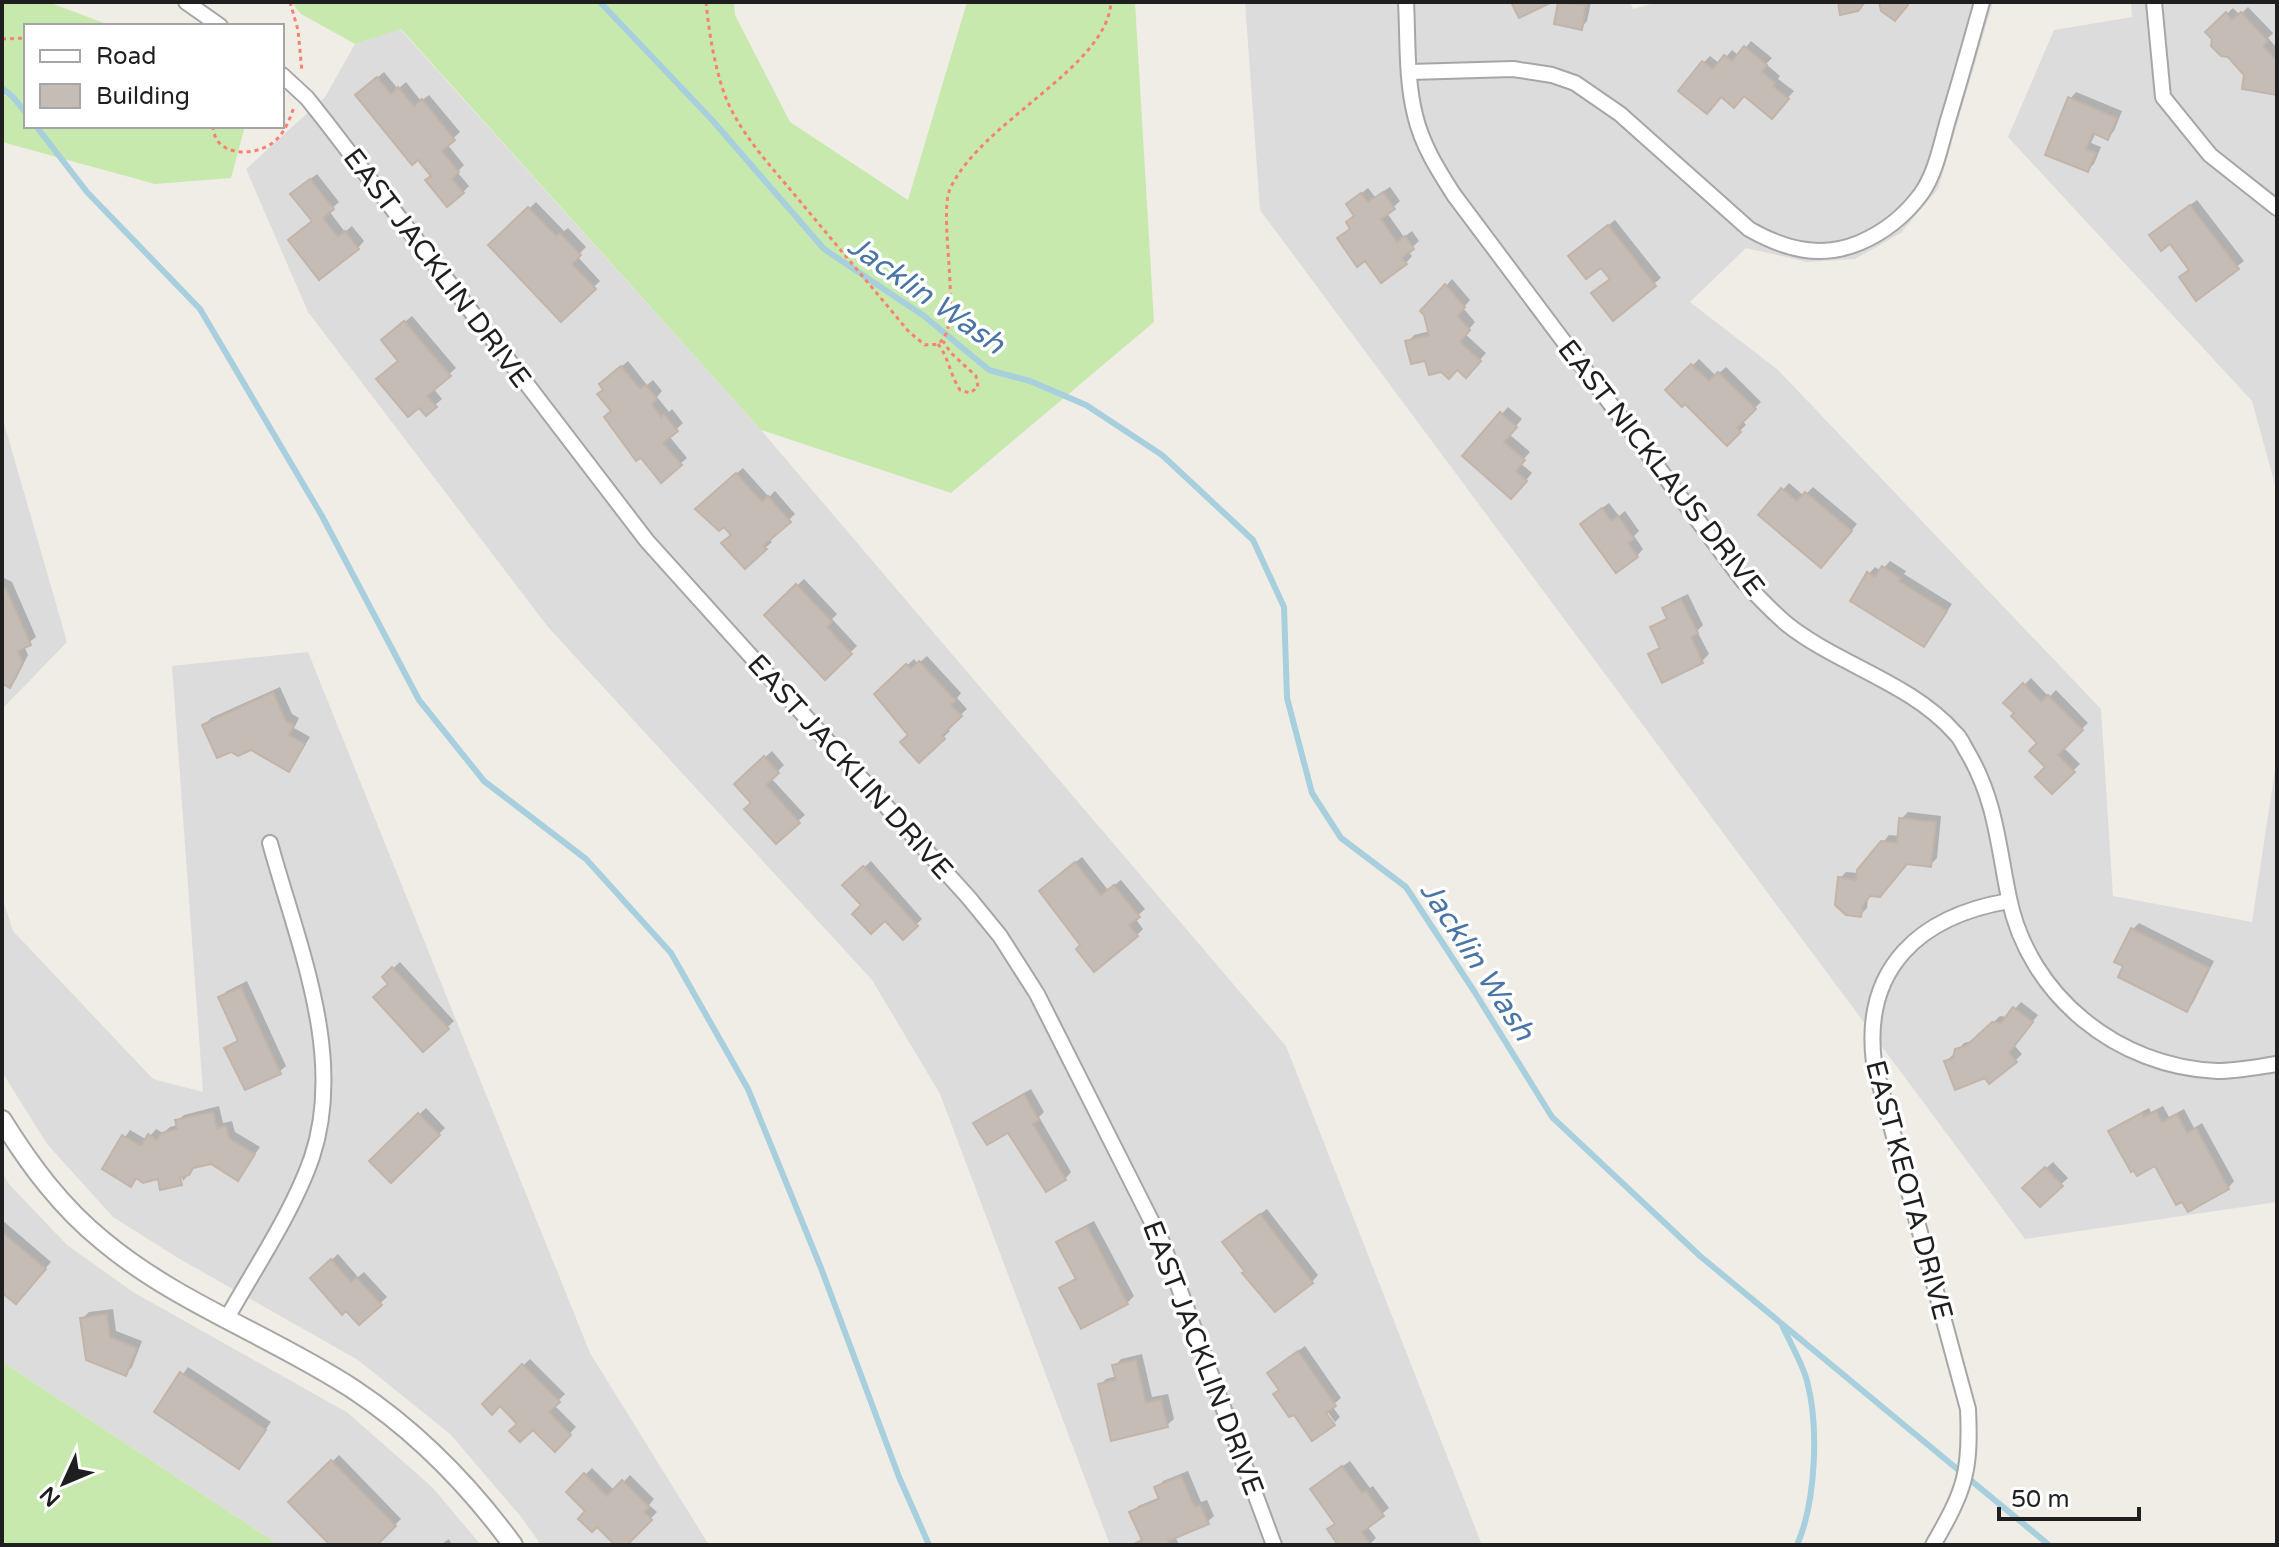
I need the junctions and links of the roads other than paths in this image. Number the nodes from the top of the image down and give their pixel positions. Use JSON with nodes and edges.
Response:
{"nodes":[{"id":1,"x":186,"y":2,"type":"edge"},
{"id":2,"x":1406,"y":2,"type":"edge"},
{"id":3,"x":1982,"y":2,"type":"edge"},
{"id":4,"x":2154,"y":2,"type":"edge"},
{"id":5,"x":217,"y":24,"type":"edge"},
{"id":6,"x":1410,"y":72,"type":"junction"},
{"id":7,"x":284,"y":77,"type":"edge"},
{"id":8,"x":2277,"y":208,"type":"edge"},
{"id":9,"x":270,"y":843,"type":"dead end"},
{"id":10,"x":2009,"y":901,"type":"junction"},
{"id":11,"x":2277,"y":1064,"type":"edge"},
{"id":12,"x":2,"y":1120,"type":"edge"},
{"id":13,"x":227,"y":1318,"type":"junction"},
{"id":14,"x":513,"y":1545,"type":"edge"},
{"id":15,"x":1274,"y":1545,"type":"edge"},
{"id":16,"x":1933,"y":1545,"type":"edge"}],
"edges":[{"from":1,"to":5,"type":"street"},
{"from":2,"to":6,"type":"street","name":"EAST NICKLAUS DRIVE"},
{"from":3,"to":6,"type":"street"},
{"from":4,"to":8,"type":"street"},
{"from":6,"to":10,"type":"street","name":"EAST NICKLAUS DRIVE"},
{"from":7,"to":15,"type":"street","name":"EAST JACKLIN DRIVE"},
{"from":9,"to":13,"type":"street"},
{"from":10,"to":11,"type":"street","name":"EAST NICKLAUS DRIVE"},
{"from":10,"to":16,"type":"street","name":"EAST KEOTA DRIVE"},
{"from":12,"to":13,"type":"street"},
{"from":13,"to":14,"type":"street"}]}
